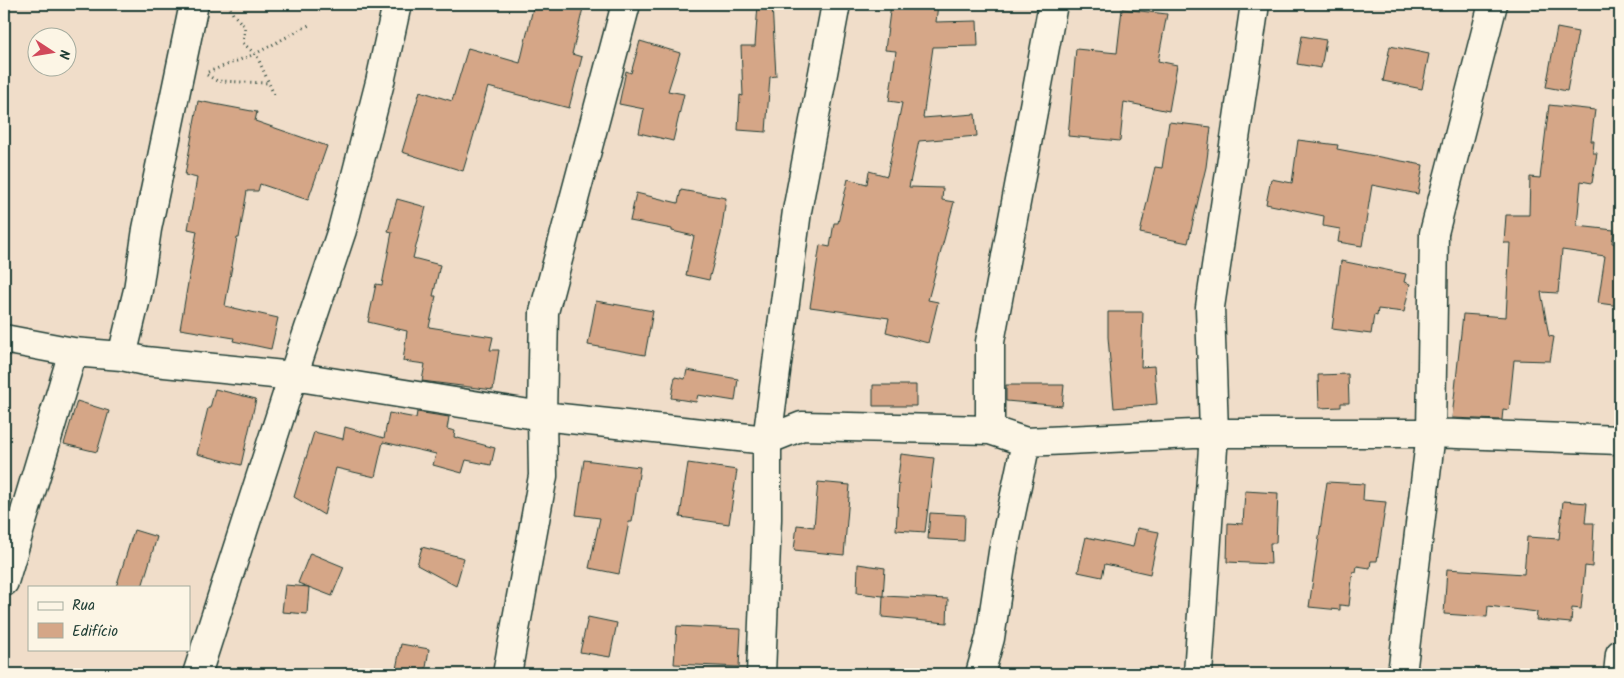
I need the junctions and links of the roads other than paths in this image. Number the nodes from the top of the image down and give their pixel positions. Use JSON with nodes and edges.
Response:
{"nodes":[{"id":1,"x":194,"y":4,"type":"edge"},
{"id":2,"x":397,"y":4,"type":"edge"},
{"id":3,"x":626,"y":4,"type":"edge"},
{"id":4,"x":836,"y":4,"type":"edge"},
{"id":5,"x":1053,"y":4,"type":"edge"},
{"id":6,"x":1254,"y":4,"type":"edge"},
{"id":7,"x":1492,"y":4,"type":"edge"},
{"id":8,"x":4,"y":339,"type":"edge"},
{"id":9,"x":73,"y":352,"type":"junction"},
{"id":10,"x":122,"y":356,"type":"junction"},
{"id":11,"x":293,"y":376,"type":"junction"},
{"id":12,"x":542,"y":416,"type":"junction"},
{"id":13,"x":990,"y":430,"type":"junction"},
{"id":14,"x":1214,"y":433,"type":"junction"},
{"id":15,"x":1431,"y":433,"type":"junction"},
{"id":16,"x":767,"y":440,"type":"junction"},
{"id":17,"x":1620,"y":440,"type":"edge"},
{"id":18,"x":1026,"y":442,"type":"junction"},
{"id":19,"x":4,"y":582,"type":"edge"},
{"id":20,"x":1620,"y":654,"type":"edge"},
{"id":21,"x":198,"y":674,"type":"edge"},
{"id":22,"x":507,"y":674,"type":"edge"},
{"id":23,"x":760,"y":674,"type":"edge"},
{"id":24,"x":980,"y":674,"type":"edge"},
{"id":25,"x":1198,"y":674,"type":"edge"},
{"id":26,"x":1402,"y":674,"type":"edge"},
{"id":27,"x":1618,"y":674,"type":"edge"}],
"edges":[{"from":1,"to":10,"type":"street"},
{"from":2,"to":11,"type":"street"},
{"from":3,"to":12,"type":"street"},
{"from":4,"to":16,"type":"street"},
{"from":5,"to":13,"type":"street"},
{"from":6,"to":14,"type":"street"},
{"from":7,"to":15,"type":"street"},
{"from":8,"to":9,"type":"street"},
{"from":9,"to":10,"type":"street"},
{"from":9,"to":19,"type":"street"},
{"from":10,"to":11,"type":"street"},
{"from":11,"to":12,"type":"street"},
{"from":11,"to":21,"type":"street"},
{"from":12,"to":16,"type":"street"},
{"from":12,"to":22,"type":"street"},
{"from":13,"to":16,"type":"street"},
{"from":13,"to":18,"type":"street"},
{"from":14,"to":15,"type":"street"},
{"from":14,"to":18,"type":"street"},
{"from":14,"to":25,"type":"street"},
{"from":15,"to":17,"type":"street"},
{"from":15,"to":26,"type":"street"},
{"from":16,"to":23,"type":"street"},
{"from":18,"to":24,"type":"street"},
{"from":20,"to":27,"type":"street"}]}
